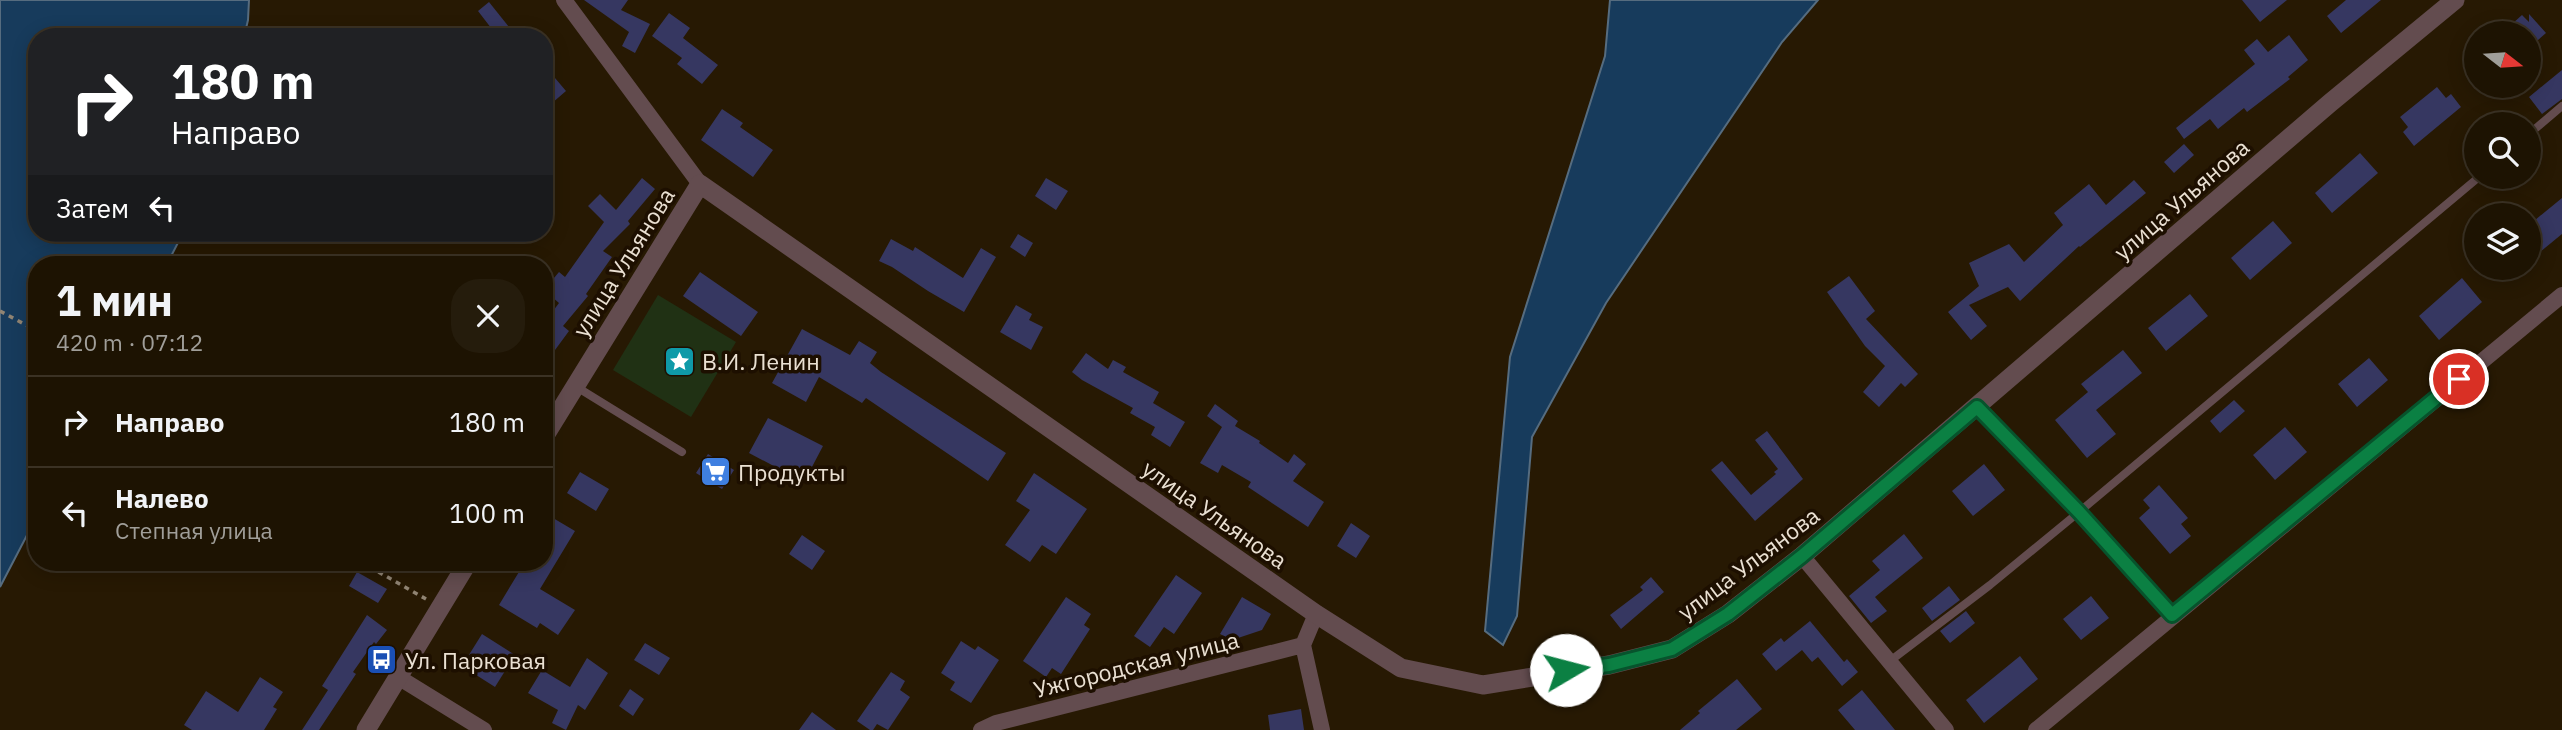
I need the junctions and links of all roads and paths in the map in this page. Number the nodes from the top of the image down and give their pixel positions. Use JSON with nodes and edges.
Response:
{"nodes":[{"id":1,"x":564,"y":0,"type":"edge"},
{"id":2,"x":2455,"y":0,"type":"edge"},
{"id":3,"x":2562,"y":106,"type":"edge"},
{"id":4,"x":2541,"y":124,"type":"edge"},
{"id":5,"x":700,"y":184,"type":"junction"},
{"id":6,"x":2465,"y":189,"type":"edge"},
{"id":7,"x":2562,"y":295,"type":"edge"},
{"id":8,"x":0,"y":311,"type":"edge"},
{"id":9,"x":28,"y":326,"type":"edge"},
{"id":10,"x":575,"y":386,"type":"junction"},
{"id":11,"x":1977,"y":407,"type":"junction"},
{"id":12,"x":553,"y":422,"type":"edge"},
{"id":13,"x":682,"y":452,"type":"dead end"},
{"id":14,"x":2079,"y":512,"type":"junction"},
{"id":15,"x":1802,"y":556,"type":"junction"},
{"id":16,"x":377,"y":571,"type":"edge"},
{"id":17,"x":462,"y":571,"type":"edge"},
{"id":18,"x":440,"y":607,"type":"junction"},
{"id":19,"x":1316,"y":614,"type":"junction"},
{"id":20,"x":2172,"y":615,"type":"junction"},
{"id":21,"x":1303,"y":645,"type":"junction"},
{"id":22,"x":1890,"y":661,"type":"junction"},
{"id":23,"x":398,"y":677,"type":"junction"},
{"id":24,"x":366,"y":730,"type":"edge"},
{"id":25,"x":484,"y":730,"type":"edge"},
{"id":26,"x":981,"y":730,"type":"edge"},
{"id":27,"x":1322,"y":730,"type":"edge"},
{"id":28,"x":1946,"y":730,"type":"edge"},
{"id":29,"x":2036,"y":730,"type":"edge"}],
"edges":[{"from":1,"to":5,"type":"street","name":"улица Ульянова"},
{"from":2,"to":11,"type":"street","name":"улица Ульянова"},
{"from":3,"to":4,"type":"lane"},
{"from":5,"to":10,"type":"street","name":"улица Ульянова"},
{"from":5,"to":19,"type":"street","name":"улица Ульянова"},
{"from":6,"to":14,"type":"lane"},
{"from":7,"to":20,"type":"street"},
{"from":8,"to":9,"type":"path"},
{"from":10,"to":12,"type":"street","name":"улица Ульянова"},
{"from":10,"to":13,"type":"lane"},
{"from":11,"to":14,"type":"street"},
{"from":11,"to":15,"type":"street","name":"улица Ульянова"},
{"from":14,"to":20,"type":"street"},
{"from":14,"to":22,"type":"lane"},
{"from":15,"to":19,"type":"street","name":"улица Ульянова"},
{"from":15,"to":22,"type":"street"},
{"from":16,"to":18,"type":"path"},
{"from":17,"to":18,"type":"street"},
{"from":18,"to":23,"type":"street"},
{"from":19,"to":21,"type":"street"},
{"from":20,"to":29,"type":"street"},
{"from":21,"to":26,"type":"street","name":"Ужгородская улица"},
{"from":21,"to":27,"type":"street"},
{"from":22,"to":28,"type":"street"},
{"from":23,"to":24,"type":"street"},
{"from":23,"to":25,"type":"street"}]}
